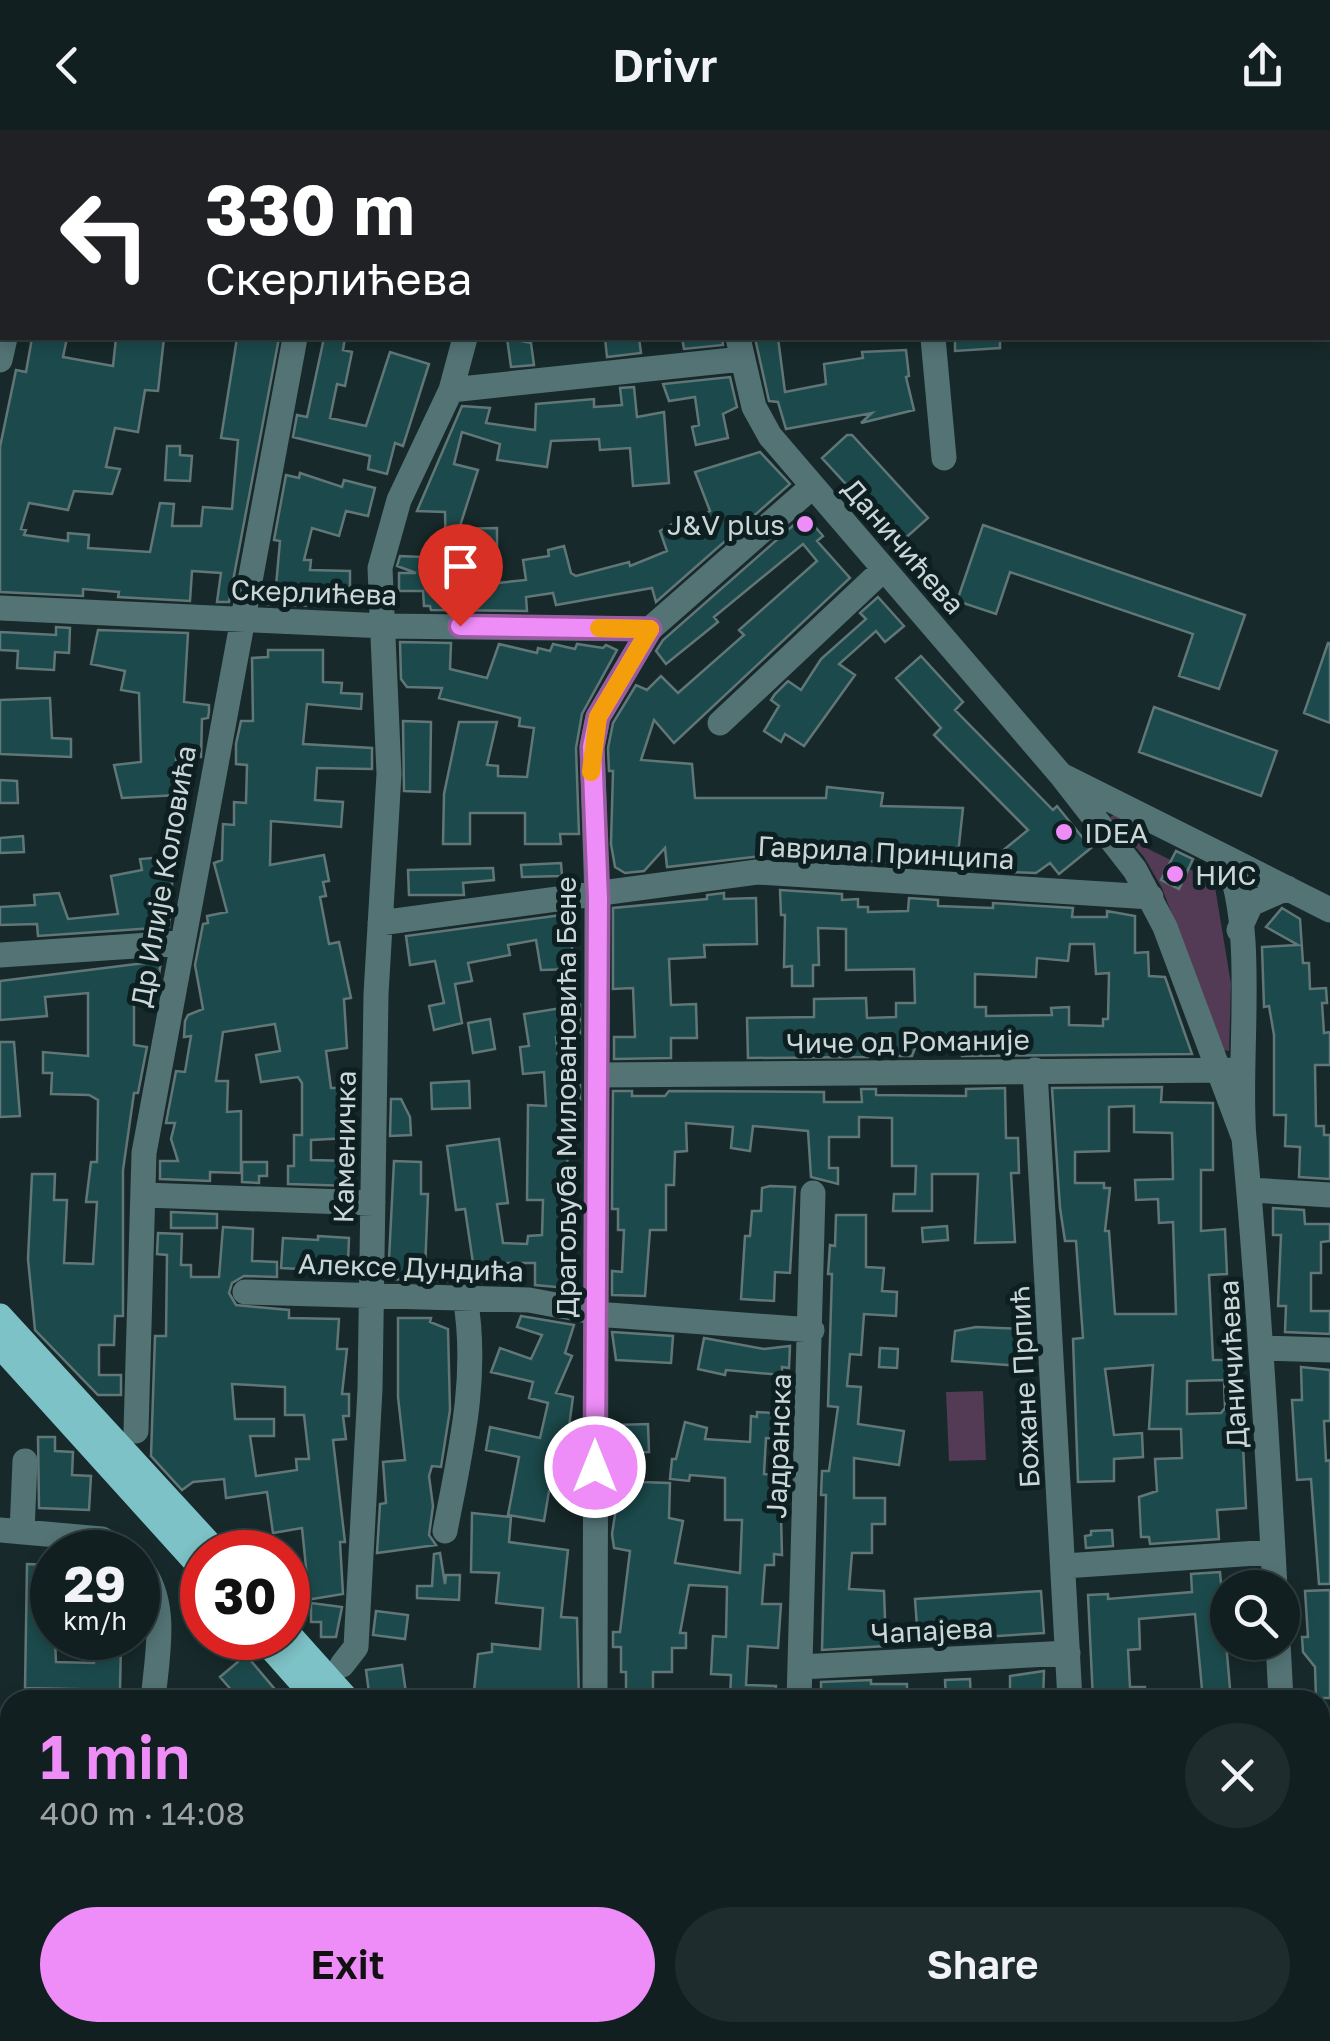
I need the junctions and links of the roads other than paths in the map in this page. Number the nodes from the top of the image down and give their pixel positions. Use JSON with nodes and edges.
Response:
{"nodes":[{"id":1,"x":295,"y":340,"type":"edge"},
{"id":2,"x":464,"y":340,"type":"edge"},
{"id":3,"x":933,"y":340,"type":"edge"},
{"id":4,"x":740,"y":348,"type":"edge"},
{"id":5,"x":451,"y":390,"type":"junction"},
{"id":6,"x":944,"y":458,"type":"dead end"},
{"id":7,"x":813,"y":486,"type":"junction"},
{"id":8,"x":884,"y":569,"type":"junction"},
{"id":9,"x":0,"y":608,"type":"edge"},
{"id":10,"x":242,"y":620,"type":"junction"},
{"id":11,"x":385,"y":626,"type":"junction"},
{"id":12,"x":650,"y":629,"type":"junction"},
{"id":13,"x":720,"y":723,"type":"dead end"},
{"id":14,"x":1061,"y":775,"type":"junction"},
{"id":15,"x":1118,"y":802,"type":"junction"},
{"id":16,"x":1108,"y":835,"type":"junction"},
{"id":17,"x":1224,"y":857,"type":"junction"},
{"id":18,"x":1287,"y":888,"type":"junction"},
{"id":19,"x":597,"y":892,"type":"junction"},
{"id":20,"x":1151,"y":897,"type":"junction"},
{"id":21,"x":1330,"y":910,"type":"edge"},
{"id":22,"x":380,"y":924,"type":"junction"},
{"id":23,"x":1240,"y":930,"type":"junction"},
{"id":24,"x":180,"y":943,"type":"junction"},
{"id":25,"x":0,"y":955,"type":"edge"},
{"id":26,"x":1035,"y":1070,"type":"junction"},
{"id":27,"x":1230,"y":1070,"type":"junction"},
{"id":28,"x":598,"y":1075,"type":"junction"},
{"id":29,"x":1251,"y":1190,"type":"junction"},
{"id":30,"x":813,"y":1193,"type":"dead end"},
{"id":31,"x":144,"y":1195,"type":"junction"},
{"id":32,"x":1330,"y":1195,"type":"edge"},
{"id":33,"x":373,"y":1202,"type":"junction"},
{"id":34,"x":245,"y":1292,"type":"dead end"},
{"id":35,"x":372,"y":1297,"type":"junction"},
{"id":36,"x":465,"y":1297,"type":"junction"},
{"id":37,"x":595,"y":1312,"type":"junction"},
{"id":38,"x":0,"y":1316,"type":"edge"},
{"id":39,"x":812,"y":1330,"type":"junction"},
{"id":40,"x":0,"y":1346,"type":"edge"},
{"id":41,"x":1261,"y":1348,"type":"junction"},
{"id":42,"x":1330,"y":1350,"type":"edge"},
{"id":43,"x":136,"y":1430,"type":"dead end"},
{"id":44,"x":25,"y":1461,"type":"dead end"},
{"id":45,"x":196,"y":1530,"type":"edge"},
{"id":46,"x":11,"y":1531,"type":"edge"},
{"id":47,"x":445,"y":1531,"type":"dead end"},
{"id":48,"x":180,"y":1546,"type":"edge"},
{"id":49,"x":1273,"y":1552,"type":"junction"},
{"id":50,"x":1064,"y":1566,"type":"junction"},
{"id":51,"x":1274,"y":1570,"type":"edge"},
{"id":52,"x":1068,"y":1652,"type":"junction"},
{"id":53,"x":310,"y":1658,"type":"edge"},
{"id":54,"x":156,"y":1660,"type":"edge"},
{"id":55,"x":282,"y":1660,"type":"edge"},
{"id":56,"x":1279,"y":1660,"type":"edge"},
{"id":57,"x":342,"y":1665,"type":"dead end"},
{"id":58,"x":800,"y":1667,"type":"junction"},
{"id":59,"x":154,"y":1690,"type":"edge"},
{"id":60,"x":308,"y":1690,"type":"edge"},
{"id":61,"x":339,"y":1690,"type":"edge"},
{"id":62,"x":595,"y":1690,"type":"edge"},
{"id":63,"x":799,"y":1690,"type":"edge"},
{"id":64,"x":1070,"y":1690,"type":"edge"},
{"id":65,"x":1280,"y":1690,"type":"edge"}],
"edges":[{"from":1,"to":10,"type":"street","name":"Др Илије Коловића"},
{"from":2,"to":5,"type":"street","name":"Каменичка"},
{"from":3,"to":6,"type":"street"},
{"from":4,"to":5,"type":"street"},
{"from":4,"to":7,"type":"street","name":"Даничићева"},
{"from":5,"to":11,"type":"street","name":"Каменичка"},
{"from":7,"to":8,"type":"street","name":"Даничићева"},
{"from":7,"to":12,"type":"street"},
{"from":8,"to":13,"type":"street"},
{"from":8,"to":14,"type":"street","name":"Даничићева"},
{"from":9,"to":10,"type":"street","name":"Скерлићева"},
{"from":10,"to":11,"type":"street","name":"Скерлићева"},
{"from":10,"to":24,"type":"street","name":"Др Илије Коловића"},
{"from":11,"to":12,"type":"street","name":"Скерлићева"},
{"from":11,"to":22,"type":"street","name":"Каменичка"},
{"from":12,"to":19,"type":"street","name":"Драгољуба Миловановића Бене"},
{"from":14,"to":15,"type":"street","name":"Даничићева"},
{"from":14,"to":16,"type":"street","name":"Даничићева"},
{"from":15,"to":16,"type":"street"},
{"from":15,"to":17,"type":"street","name":"Даничићева"},
{"from":16,"to":20,"type":"street","name":"Даничићева"},
{"from":17,"to":18,"type":"street"},
{"from":17,"to":23,"type":"street","name":"Даничићева"},
{"from":18,"to":21,"type":"street"},
{"from":18,"to":23,"type":"street"},
{"from":19,"to":20,"type":"street","name":"Гаврила Принципа"},
{"from":19,"to":22,"type":"street","name":"Гаврила Принципа"},
{"from":19,"to":28,"type":"street","name":"Драгољуба Миловановића Бене"},
{"from":20,"to":27,"type":"street","name":"Даничићева"},
{"from":22,"to":33,"type":"street","name":"Каменичка"},
{"from":23,"to":27,"type":"street","name":"Даничићева"},
{"from":24,"to":25,"type":"street"},
{"from":24,"to":31,"type":"street","name":"Др Илије Коловића"},
{"from":26,"to":27,"type":"street","name":"Чиче од Романије"},
{"from":26,"to":28,"type":"street","name":"Чиче од Романије"},
{"from":26,"to":50,"type":"street","name":"Божане Прпић"},
{"from":27,"to":29,"type":"street","name":"Даничићева"},
{"from":28,"to":37,"type":"street","name":"Драгољуба Миловановића Бене"},
{"from":29,"to":32,"type":"street"},
{"from":29,"to":41,"type":"street","name":"Даничићева"},
{"from":30,"to":39,"type":"street","name":"Јадранска"},
{"from":31,"to":33,"type":"street"},
{"from":31,"to":43,"type":"street","name":"Др Илије Коловића"},
{"from":33,"to":35,"type":"street","name":"Каменичка"},
{"from":34,"to":35,"type":"street","name":"Алексе Дундића"},
{"from":35,"to":36,"type":"street","name":"Алексе Дундића"},
{"from":35,"to":57,"type":"street","name":"Каменичка"},
{"from":36,"to":37,"type":"street","name":"Алексе Дундића"},
{"from":36,"to":47,"type":"street"},
{"from":37,"to":39,"type":"street","name":"Алексе Дундића"},
{"from":37,"to":62,"type":"street","name":"Драгољуба Миловановића Бене"},
{"from":38,"to":45,"type":"main road"},
{"from":39,"to":58,"type":"street","name":"Јадранска"},
{"from":40,"to":48,"type":"main road"},
{"from":41,"to":42,"type":"street"},
{"from":41,"to":49,"type":"street","name":"Даничићева"},
{"from":44,"to":46,"type":"street"},
{"from":49,"to":50,"type":"street"},
{"from":49,"to":51,"type":"street","name":"Даничићева"},
{"from":50,"to":52,"type":"street","name":"Божане Прпић"},
{"from":52,"to":58,"type":"street","name":"Чапајева"},
{"from":52,"to":64,"type":"street","name":"Божане Прпић"},
{"from":53,"to":61,"type":"main road"},
{"from":54,"to":59,"type":"street"},
{"from":55,"to":60,"type":"main road"},
{"from":56,"to":65,"type":"street"},
{"from":58,"to":63,"type":"street","name":"Јадранска"}]}
